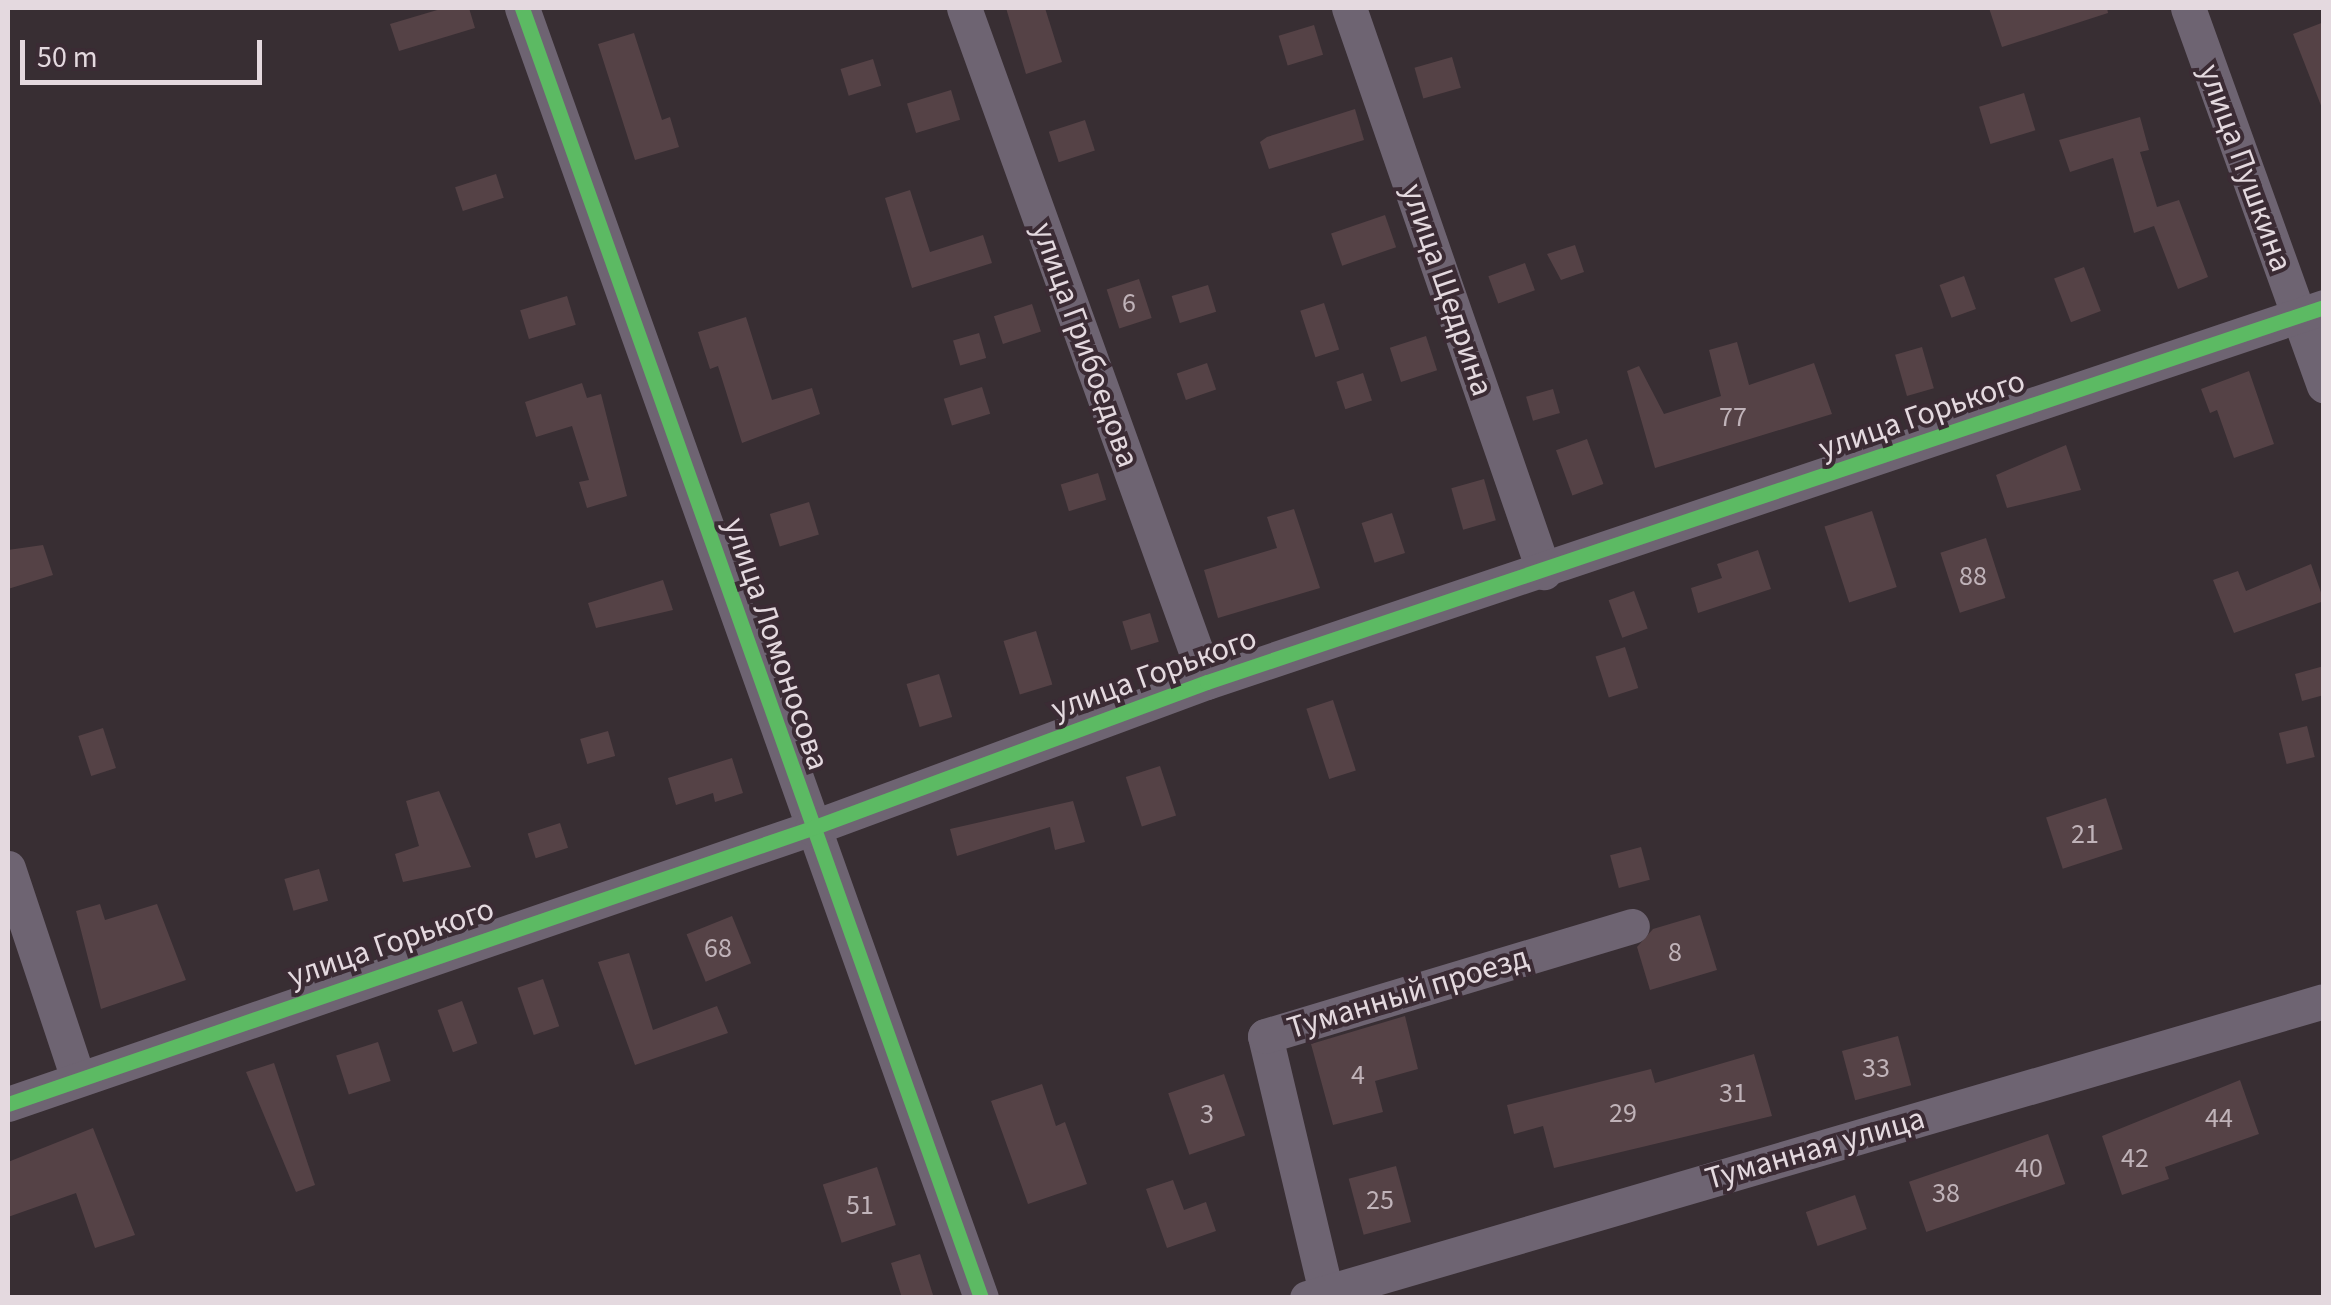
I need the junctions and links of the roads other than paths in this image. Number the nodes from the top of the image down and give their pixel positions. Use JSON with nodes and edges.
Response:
{"nodes":[{"id":1,"x":522,"y":8,"type":"edge"},
{"id":2,"x":964,"y":8,"type":"edge"},
{"id":3,"x":1349,"y":8,"type":"edge"},
{"id":4,"x":2188,"y":8,"type":"edge"},
{"id":5,"x":2311,"y":311,"type":"edge"},
{"id":6,"x":2324,"y":385,"type":"edge"},
{"id":7,"x":1544,"y":572,"type":"junction"},
{"id":8,"x":1207,"y":682,"type":"junction"},
{"id":9,"x":812,"y":828,"type":"junction"},
{"id":10,"x":8,"y":868,"type":"edge"},
{"id":11,"x":1632,"y":926,"type":"dead end"},
{"id":12,"x":2324,"y":1000,"type":"edge"},
{"id":13,"x":78,"y":1079,"type":"junction"},
{"id":14,"x":8,"y":1104,"type":"edge"},
{"id":15,"x":1316,"y":1295,"type":"edge"},
{"id":16,"x":982,"y":1298,"type":"edge"}],
"edges":[{"from":1,"to":9,"type":"street","name":"улица Ломоносова"},
{"from":2,"to":8,"type":"street","name":"улица Грибоедова"},
{"from":3,"to":7,"type":"street","name":"улица Щедрина"},
{"from":4,"to":5,"type":"street","name":"улица Пушкина"},
{"from":5,"to":6,"type":"street","name":"улица Пушкина"},
{"from":5,"to":7,"type":"street","name":"улица Горького"},
{"from":7,"to":8,"type":"street","name":"улица Горького"},
{"from":8,"to":9,"type":"street","name":"улица Горького"},
{"from":9,"to":13,"type":"street","name":"улица Горького"},
{"from":9,"to":16,"type":"street","name":"улица Ломоносова"},
{"from":10,"to":13,"type":"street"},
{"from":11,"to":15,"type":"street","name":"Туманный проезд"},
{"from":12,"to":15,"type":"street","name":"Туманная улица"},
{"from":13,"to":14,"type":"street","name":"улица Горького"}]}
